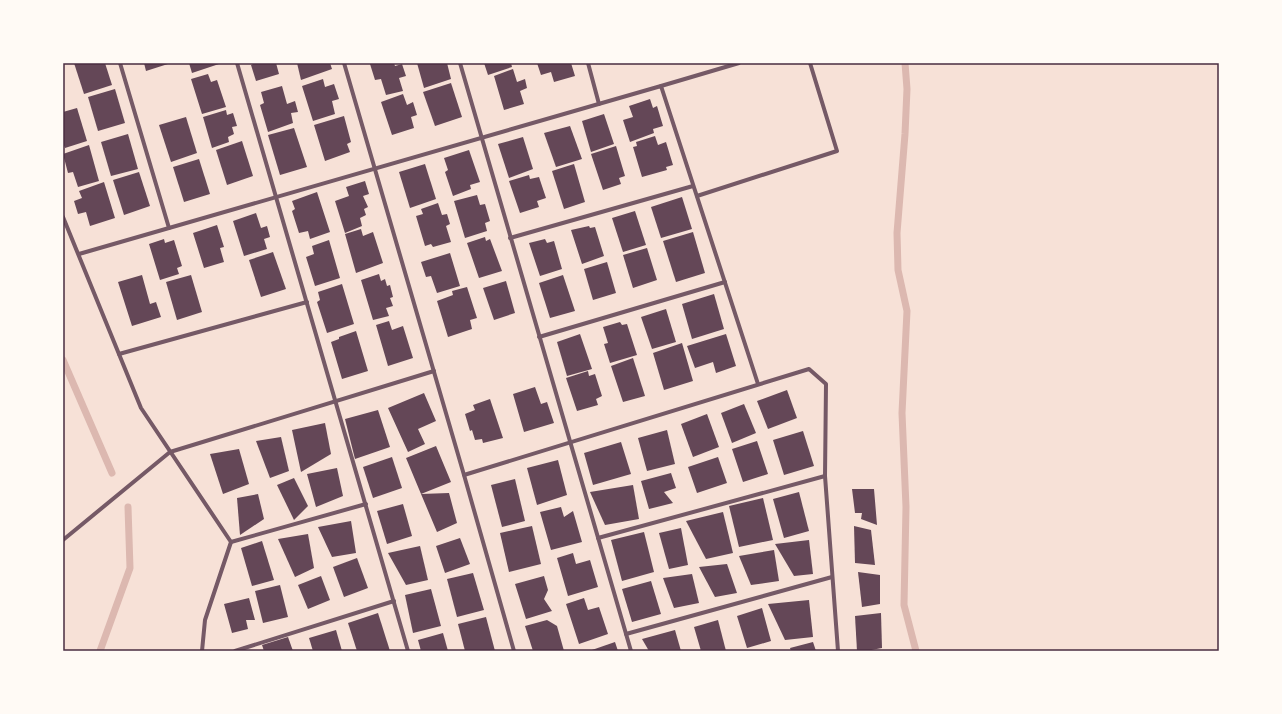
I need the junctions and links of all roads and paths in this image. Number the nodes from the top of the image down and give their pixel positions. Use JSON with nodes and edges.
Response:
{"nodes":[{"id":1,"x":120,"y":63,"type":"edge"},
{"id":2,"x":237,"y":63,"type":"edge"},
{"id":3,"x":344,"y":63,"type":"edge"},
{"id":4,"x":460,"y":63,"type":"edge"},
{"id":5,"x":588,"y":63,"type":"edge"},
{"id":6,"x":738,"y":63,"type":"edge"},
{"id":7,"x":810,"y":63,"type":"edge"},
{"id":8,"x":661,"y":86,"type":"junction"},
{"id":9,"x":599,"y":104,"type":"junction"},
{"id":10,"x":481,"y":139,"type":"junction"},
{"id":11,"x":375,"y":169,"type":"junction"},
{"id":12,"x":694,"y":186,"type":"junction"},
{"id":13,"x":697,"y":196,"type":"junction"},
{"id":14,"x":276,"y":197,"type":"junction"},
{"id":15,"x":63,"y":217,"type":"edge"},
{"id":16,"x":169,"y":228,"type":"junction"},
{"id":17,"x":510,"y":238,"type":"junction"},
{"id":18,"x":79,"y":254,"type":"junction"},
{"id":19,"x":725,"y":282,"type":"junction"},
{"id":20,"x":307,"y":302,"type":"junction"},
{"id":21,"x":539,"y":337,"type":"junction"},
{"id":22,"x":119,"y":354,"type":"junction"},
{"id":23,"x":434,"y":371,"type":"junction"},
{"id":24,"x":758,"y":384,"type":"junction"},
{"id":25,"x":336,"y":401,"type":"junction"},
{"id":26,"x":570,"y":442,"type":"junction"},
{"id":27,"x":170,"y":452,"type":"junction"},
{"id":28,"x":464,"y":475,"type":"junction"},
{"id":29,"x":825,"y":476,"type":"junction"},
{"id":30,"x":366,"y":504,"type":"junction"},
{"id":31,"x":598,"y":538,"type":"junction"},
{"id":32,"x":63,"y":540,"type":"edge"},
{"id":33,"x":231,"y":542,"type":"junction"},
{"id":34,"x":832,"y":577,"type":"junction"},
{"id":35,"x":394,"y":601,"type":"junction"},
{"id":36,"x":626,"y":634,"type":"junction"},
{"id":37,"x":202,"y":651,"type":"edge"},
{"id":38,"x":235,"y":651,"type":"edge"},
{"id":39,"x":408,"y":651,"type":"edge"},
{"id":40,"x":514,"y":651,"type":"edge"},
{"id":41,"x":631,"y":651,"type":"edge"},
{"id":42,"x":838,"y":651,"type":"edge"}],
"edges":[{"from":1,"to":16,"type":"street"},
{"from":2,"to":14,"type":"street"},
{"from":3,"to":11,"type":"street"},
{"from":4,"to":10,"type":"street"},
{"from":5,"to":9,"type":"street"},
{"from":6,"to":8,"type":"street"},
{"from":7,"to":13,"type":"street"},
{"from":8,"to":9,"type":"street"},
{"from":8,"to":12,"type":"street"},
{"from":9,"to":10,"type":"street"},
{"from":10,"to":11,"type":"street"},
{"from":10,"to":17,"type":"street"},
{"from":11,"to":14,"type":"street"},
{"from":11,"to":23,"type":"street"},
{"from":12,"to":13,"type":"street"},
{"from":12,"to":17,"type":"street"},
{"from":13,"to":19,"type":"street"},
{"from":14,"to":16,"type":"street"},
{"from":14,"to":20,"type":"street"},
{"from":15,"to":18,"type":"street"},
{"from":16,"to":18,"type":"street"},
{"from":17,"to":21,"type":"street"},
{"from":18,"to":22,"type":"street"},
{"from":19,"to":21,"type":"street"},
{"from":19,"to":24,"type":"street"},
{"from":20,"to":22,"type":"street"},
{"from":20,"to":25,"type":"street"},
{"from":21,"to":26,"type":"street"},
{"from":22,"to":27,"type":"street"},
{"from":23,"to":25,"type":"street"},
{"from":23,"to":28,"type":"street"},
{"from":24,"to":26,"type":"street"},
{"from":24,"to":29,"type":"street"},
{"from":25,"to":27,"type":"street"},
{"from":25,"to":30,"type":"street"},
{"from":26,"to":28,"type":"street"},
{"from":26,"to":31,"type":"street"},
{"from":27,"to":32,"type":"street"},
{"from":27,"to":33,"type":"street"},
{"from":28,"to":40,"type":"street"},
{"from":29,"to":31,"type":"street"},
{"from":29,"to":34,"type":"street"},
{"from":30,"to":33,"type":"street"},
{"from":30,"to":35,"type":"street"},
{"from":31,"to":36,"type":"street"},
{"from":33,"to":37,"type":"street"},
{"from":34,"to":36,"type":"street"},
{"from":34,"to":42,"type":"street"},
{"from":35,"to":38,"type":"street"},
{"from":35,"to":39,"type":"street"},
{"from":36,"to":41,"type":"street"}]}
